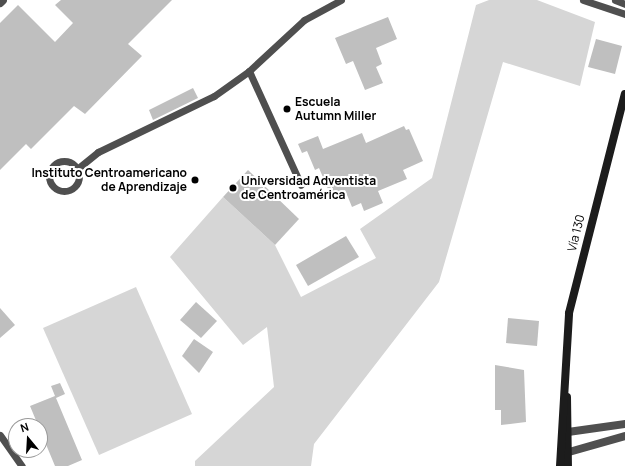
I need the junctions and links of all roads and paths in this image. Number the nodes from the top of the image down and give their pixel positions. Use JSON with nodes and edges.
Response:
{"nodes":[{"id":1,"x":3,"y":0,"type":"edge"},
{"id":2,"x":341,"y":0,"type":"edge"},
{"id":3,"x":583,"y":0,"type":"edge"},
{"id":4,"x":615,"y":0,"type":"edge"},
{"id":5,"x":0,"y":3,"type":"edge"},
{"id":6,"x":625,"y":4,"type":"edge"},
{"id":7,"x":625,"y":14,"type":"edge"},
{"id":8,"x":249,"y":71,"type":"junction"},
{"id":9,"x":625,"y":94,"type":"edge"},
{"id":10,"x":78,"y":169,"type":"junction"},
{"id":11,"x":301,"y":185,"type":"dead end"},
{"id":12,"x":566,"y":380,"type":"junction"},
{"id":13,"x":625,"y":424,"type":"edge"},
{"id":14,"x":568,"y":432,"type":"junction"},
{"id":15,"x":0,"y":435,"type":"edge"},
{"id":16,"x":625,"y":436,"type":"edge"},
{"id":17,"x":568,"y":452,"type":"junction"},
{"id":18,"x":22,"y":466,"type":"edge"},
{"id":19,"x":560,"y":466,"type":"edge"},
{"id":20,"x":568,"y":466,"type":"edge"}],
"edges":[{"from":1,"to":5,"type":"lane"},
{"from":2,"to":8,"type":"lane"},
{"from":3,"to":7,"type":"lane"},
{"from":4,"to":6,"type":"lane"},
{"from":8,"to":10,"type":"lane"},
{"from":8,"to":11,"type":"lane"},
{"from":9,"to":12,"type":"main road","name":"Vía 130"},
{"from":10,"to":10,"type":"lane"},
{"from":12,"to":14,"type":"main road","name":"Vía 130"},
{"from":12,"to":19,"type":"main road","name":"Vía 130"},
{"from":13,"to":14,"type":"street"},
{"from":14,"to":17,"type":"main road","name":"Vía 130"},
{"from":15,"to":18,"type":"lane"},
{"from":16,"to":17,"type":"street"},
{"from":17,"to":20,"type":"main road","name":"Vía 130"}]}
